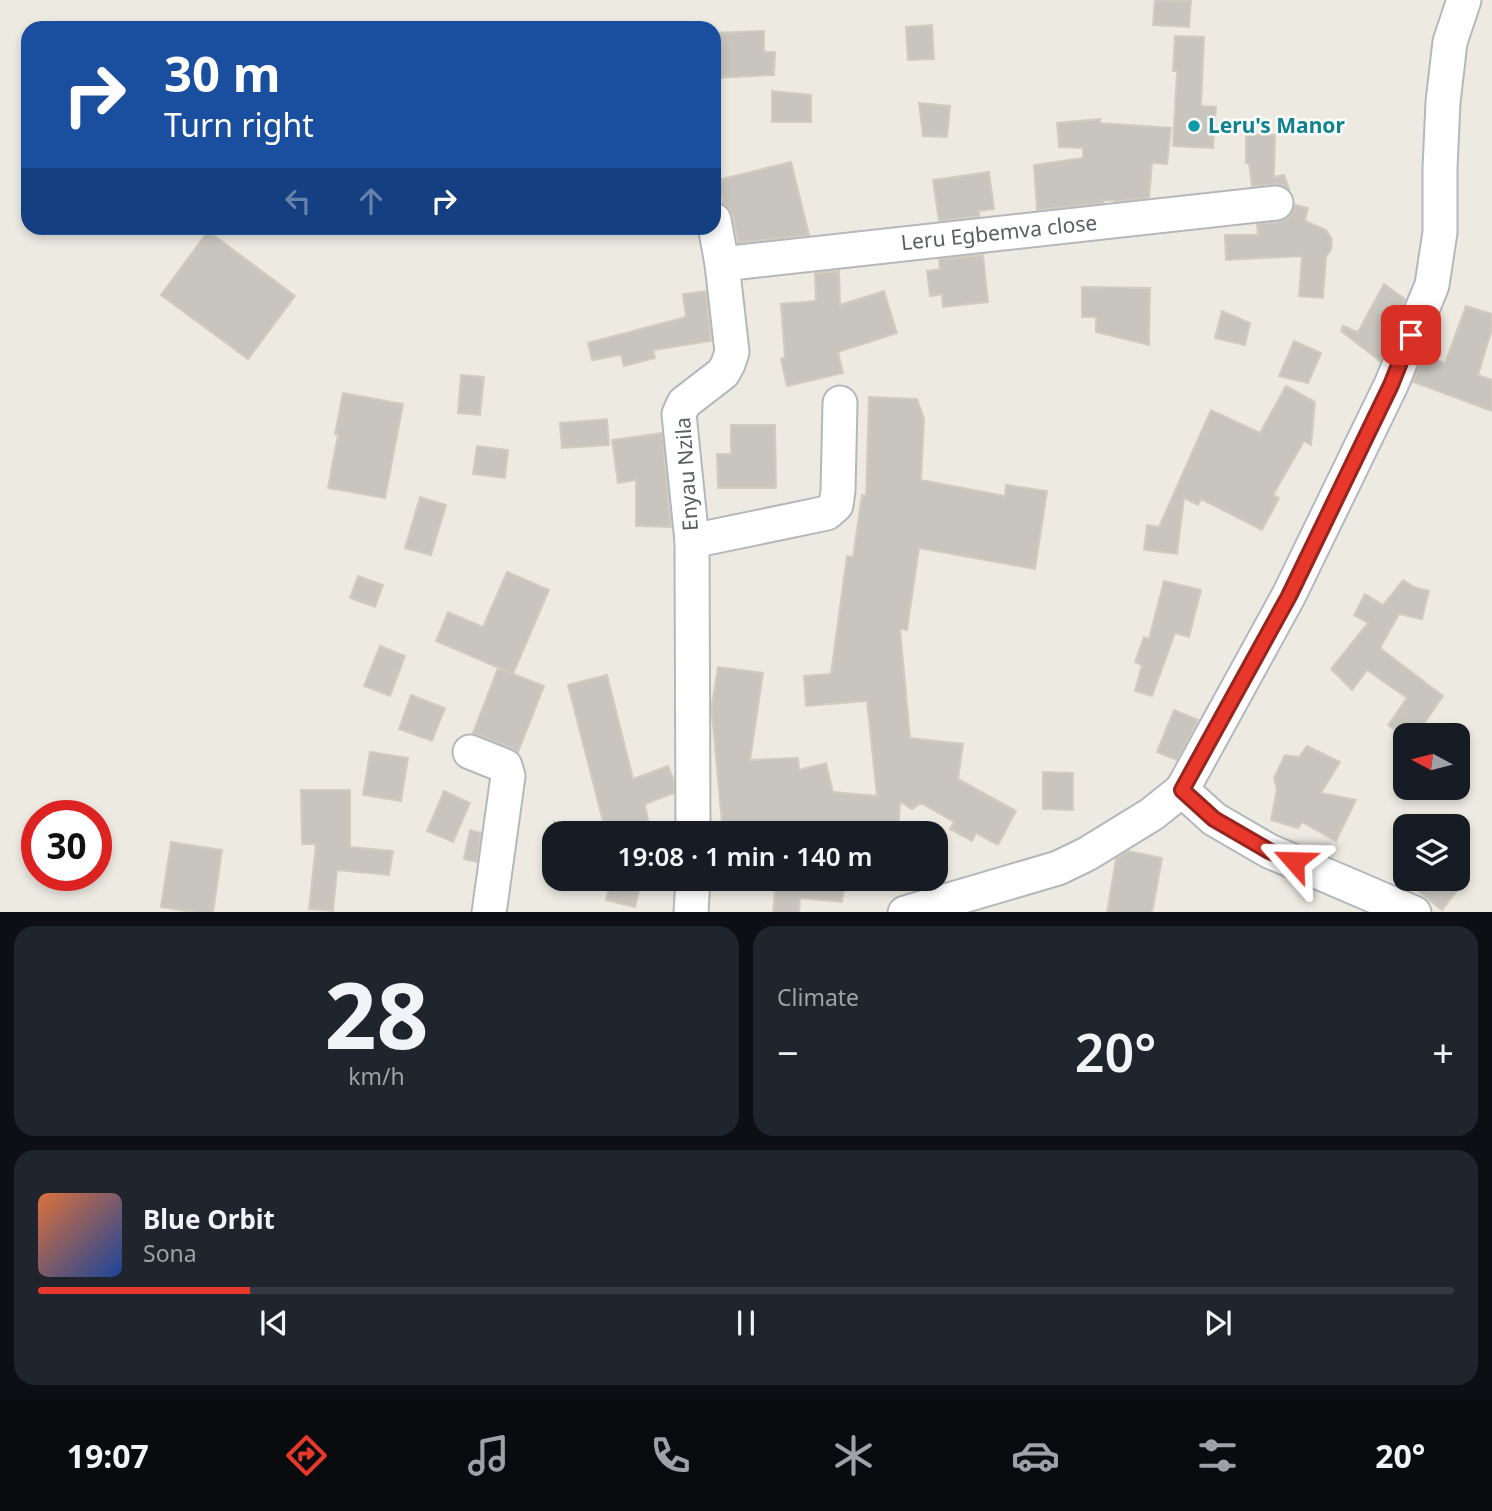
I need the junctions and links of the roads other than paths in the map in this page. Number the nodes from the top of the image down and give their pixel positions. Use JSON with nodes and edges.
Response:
{"nodes":[{"id":1,"x":1464,"y":0,"type":"edge"},
{"id":2,"x":1276,"y":203,"type":"dead end"},
{"id":3,"x":717,"y":235,"type":"edge"},
{"id":4,"x":722,"y":264,"type":"junction"},
{"id":5,"x":840,"y":402,"type":"dead end"},
{"id":6,"x":692,"y":541,"type":"junction"},
{"id":7,"x":470,"y":752,"type":"dead end"},
{"id":8,"x":1182,"y":790,"type":"junction"},
{"id":9,"x":693,"y":821,"type":"edge"},
{"id":10,"x":692,"y":891,"type":"edge"},
{"id":11,"x":489,"y":912,"type":"edge"},
{"id":12,"x":691,"y":912,"type":"edge"},
{"id":13,"x":905,"y":912,"type":"edge"},
{"id":14,"x":1414,"y":912,"type":"edge"}],
"edges":[{"from":1,"to":8,"type":"street"},
{"from":2,"to":4,"type":"street","name":"Leru Egbemva close"},
{"from":3,"to":4,"type":"street","name":"Enyau Nzila"},
{"from":4,"to":6,"type":"street","name":"Enyau Nzila"},
{"from":5,"to":6,"type":"street"},
{"from":6,"to":9,"type":"street"},
{"from":7,"to":11,"type":"street"},
{"from":8,"to":13,"type":"street"},
{"from":8,"to":14,"type":"street"},
{"from":10,"to":12,"type":"street"}]}
